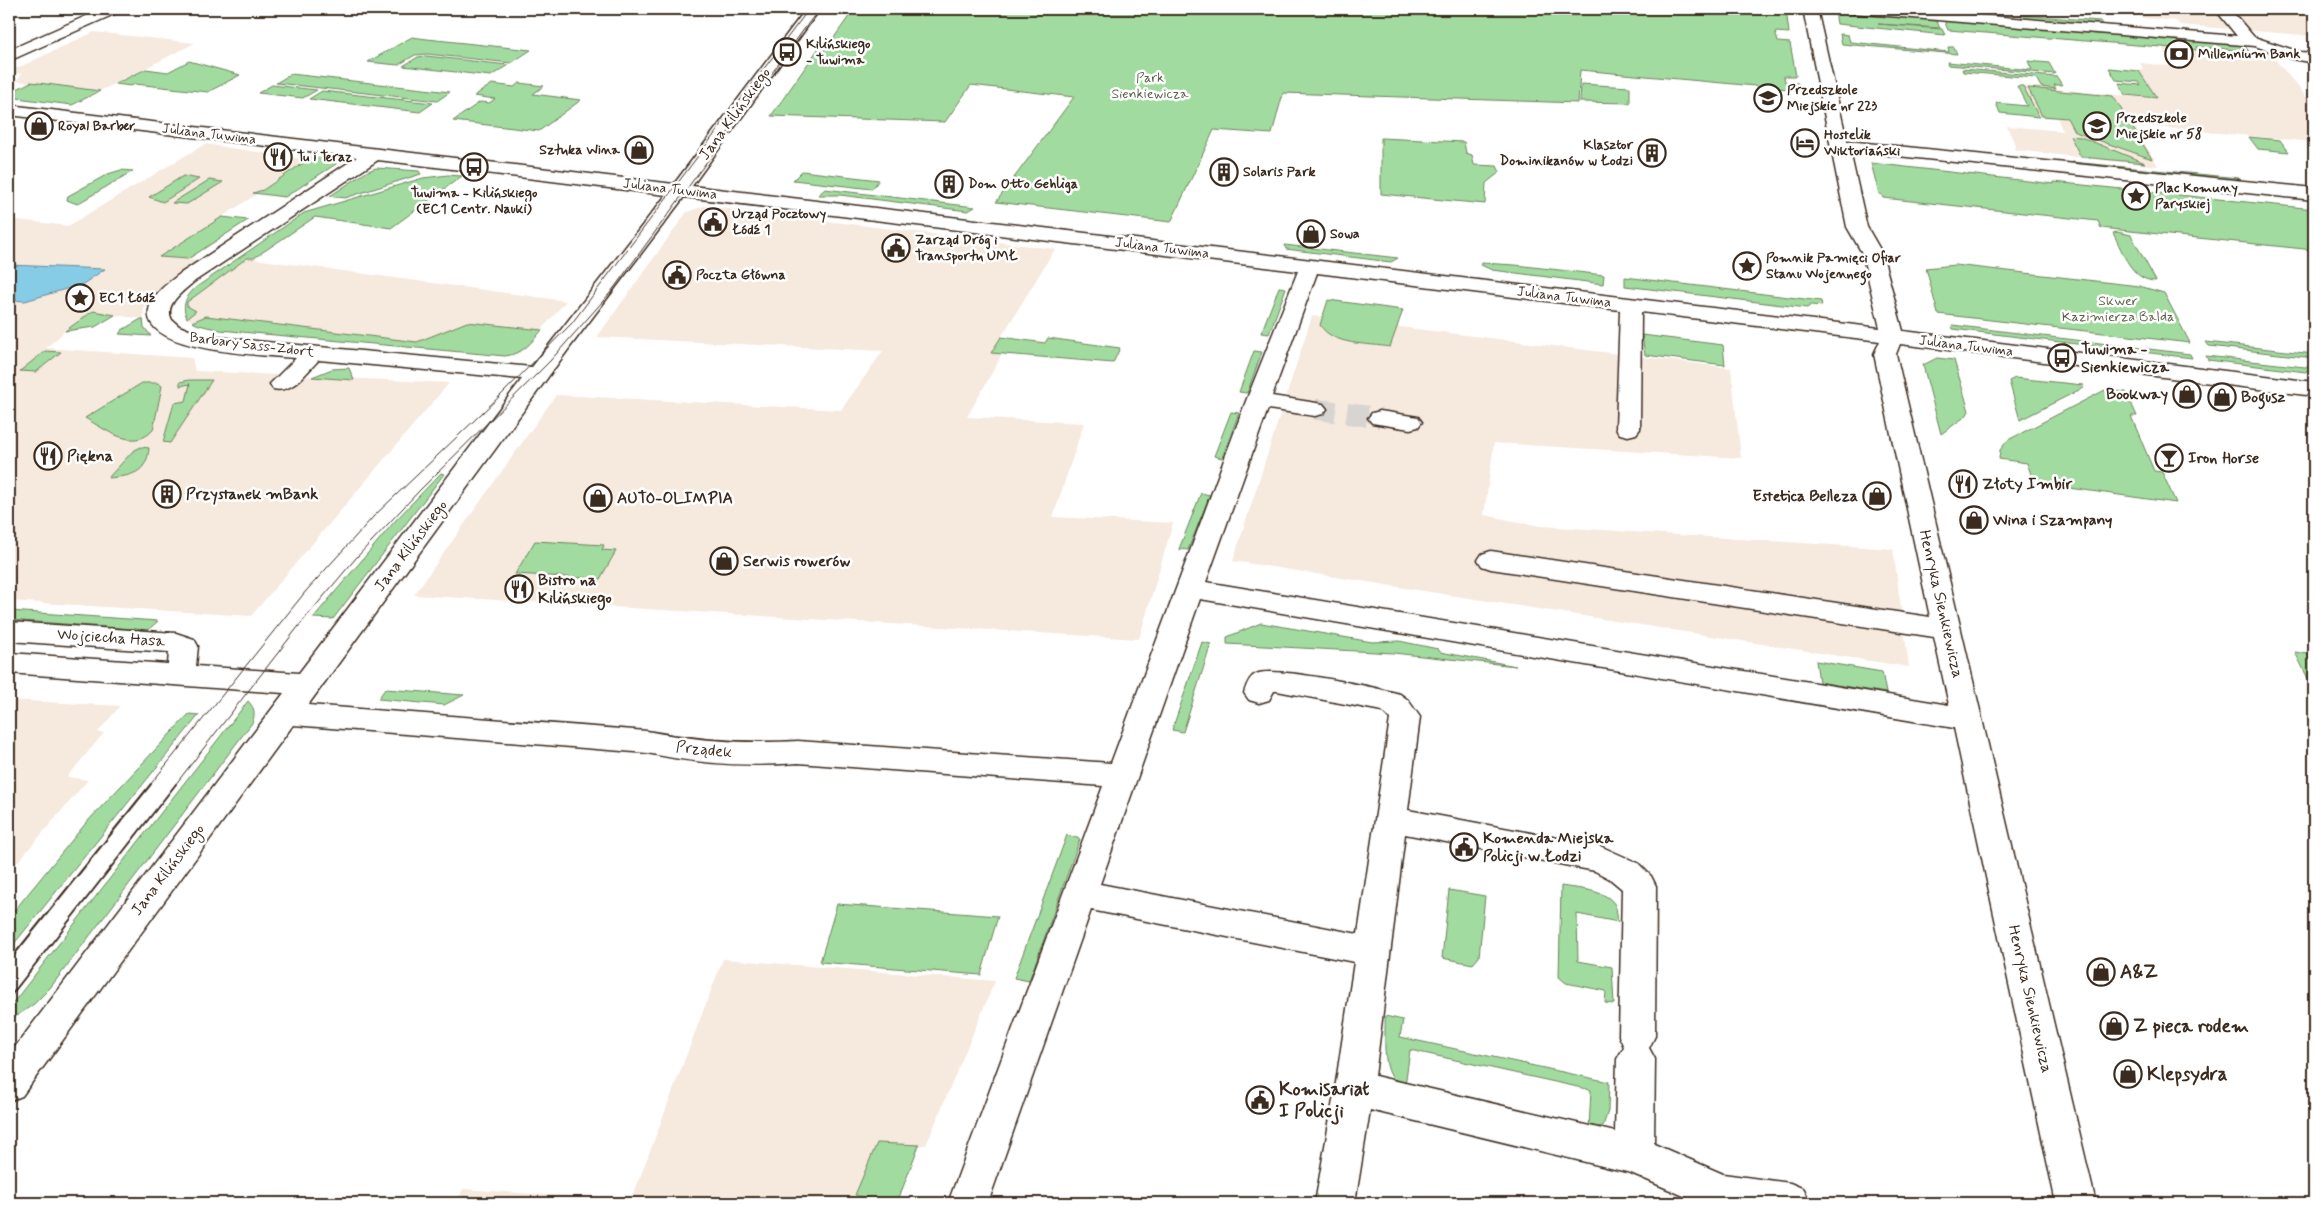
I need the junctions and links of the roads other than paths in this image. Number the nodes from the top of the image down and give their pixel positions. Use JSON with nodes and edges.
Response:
{"nodes":[{"id":1,"x":114,"y":9,"type":"edge"},
{"id":2,"x":814,"y":9,"type":"edge"},
{"id":3,"x":1810,"y":9,"type":"edge"},
{"id":4,"x":1852,"y":9,"type":"edge"},
{"id":5,"x":2222,"y":9,"type":"edge"},
{"id":6,"x":2250,"y":42,"type":"junction"},
{"id":7,"x":9,"y":56,"type":"edge"},
{"id":8,"x":2298,"y":56,"type":"junction"},
{"id":9,"x":2314,"y":58,"type":"edge"},
{"id":10,"x":2314,"y":75,"type":"edge"},
{"id":11,"x":9,"y":110,"type":"edge"},
{"id":12,"x":1839,"y":145,"type":"junction"},
{"id":13,"x":374,"y":154,"type":"junction"},
{"id":14,"x":680,"y":190,"type":"junction"},
{"id":15,"x":2314,"y":194,"type":"edge"},
{"id":16,"x":1310,"y":266,"type":"junction"},
{"id":17,"x":1631,"y":305,"type":"junction"},
{"id":18,"x":1893,"y":336,"type":"junction"},
{"id":19,"x":314,"y":352,"type":"junction"},
{"id":20,"x":538,"y":374,"type":"junction"},
{"id":21,"x":281,"y":384,"type":"dead end"},
{"id":22,"x":2314,"y":389,"type":"edge"},
{"id":23,"x":1258,"y":401,"type":"junction"},
{"id":24,"x":1315,"y":409,"type":"tunnel mouth"},
{"id":25,"x":1380,"y":418,"type":"tunnel mouth"},
{"id":26,"x":1410,"y":422,"type":"dead end"},
{"id":27,"x":1628,"y":430,"type":"dead end"},
{"id":28,"x":1491,"y":560,"type":"dead end"},
{"id":29,"x":1191,"y":589,"type":"junction"},
{"id":30,"x":1946,"y":629,"type":"junction"},
{"id":31,"x":9,"y":631,"type":"edge"},
{"id":32,"x":9,"y":663,"type":"edge"},
{"id":33,"x":184,"y":675,"type":"junction"},
{"id":34,"x":307,"y":684,"type":"junction"},
{"id":35,"x":1259,"y":693,"type":"dead end"},
{"id":36,"x":284,"y":714,"type":"junction"},
{"id":37,"x":1966,"y":719,"type":"junction"},
{"id":38,"x":1123,"y":776,"type":"junction"},
{"id":39,"x":1391,"y":818,"type":"junction"},
{"id":40,"x":1081,"y":894,"type":"junction"},
{"id":41,"x":1372,"y":951,"type":"junction"},
{"id":42,"x":14,"y":1070,"type":"edge"},
{"id":43,"x":1354,"y":1089,"type":"junction"},
{"id":44,"x":1634,"y":1155,"type":"junction"},
{"id":45,"x":968,"y":1203,"type":"edge"},
{"id":46,"x":1335,"y":1203,"type":"edge"},
{"id":47,"x":1790,"y":1203,"type":"edge"},
{"id":48,"x":2076,"y":1203,"type":"edge"}],
"edges":[{"from":1,"to":7,"type":"street"},
{"from":2,"to":14,"type":"street","name":"Jana Kilińskiego"},
{"from":3,"to":12,"type":"street"},
{"from":4,"to":6,"type":"street"},
{"from":5,"to":6,"type":"street"},
{"from":6,"to":8,"type":"street"},
{"from":8,"to":9,"type":"street"},
{"from":8,"to":10,"type":"street"},
{"from":11,"to":13,"type":"street","name":"Juliana Tuwima"},
{"from":12,"to":15,"type":"street"},
{"from":12,"to":18,"type":"street"},
{"from":13,"to":14,"type":"street","name":"Juliana Tuwima"},
{"from":13,"to":19,"type":"street","name":"Barbary Sass-Zdort"},
{"from":14,"to":16,"type":"street","name":"Juliana Tuwima"},
{"from":14,"to":20,"type":"street","name":"Jana Kilińskiego"},
{"from":16,"to":17,"type":"street","name":"Juliana Tuwima"},
{"from":16,"to":23,"type":"street"},
{"from":17,"to":18,"type":"street","name":"Juliana Tuwima"},
{"from":17,"to":27,"type":"street"},
{"from":18,"to":22,"type":"street","name":"Juliana Tuwima"},
{"from":18,"to":30,"type":"street","name":"Henryka Sienkiewicza"},
{"from":19,"to":20,"type":"street","name":"Barbary Sass-Zdort"},
{"from":19,"to":21,"type":"street"},
{"from":20,"to":34,"type":"street","name":"Jana Kilińskiego"},
{"from":23,"to":24,"type":"street"},
{"from":23,"to":29,"type":"street"},
{"from":25,"to":26,"type":"street"},
{"from":28,"to":30,"type":"street"},
{"from":29,"to":37,"type":"street"},
{"from":29,"to":38,"type":"street"},
{"from":30,"to":37,"type":"street","name":"Henryka Sienkiewicza"},
{"from":31,"to":33,"type":"street","name":"Wojciecha Hasa"},
{"from":32,"to":33,"type":"street","name":"Wojciecha Hasa"},
{"from":33,"to":34,"type":"street","name":"Wojciecha Hasa"},
{"from":34,"to":36,"type":"street","name":"Jana Kilińskiego"},
{"from":35,"to":39,"type":"street"},
{"from":36,"to":38,"type":"street","name":"Prządek"},
{"from":36,"to":42,"type":"street","name":"Jana Kilińskiego"},
{"from":37,"to":48,"type":"street","name":"Henryka Sienkiewicza"},
{"from":38,"to":40,"type":"street"},
{"from":39,"to":41,"type":"street"},
{"from":39,"to":44,"type":"street"},
{"from":40,"to":41,"type":"street"},
{"from":40,"to":45,"type":"street"},
{"from":41,"to":43,"type":"street"},
{"from":43,"to":44,"type":"street"},
{"from":43,"to":46,"type":"street"},
{"from":44,"to":47,"type":"street"}]}
